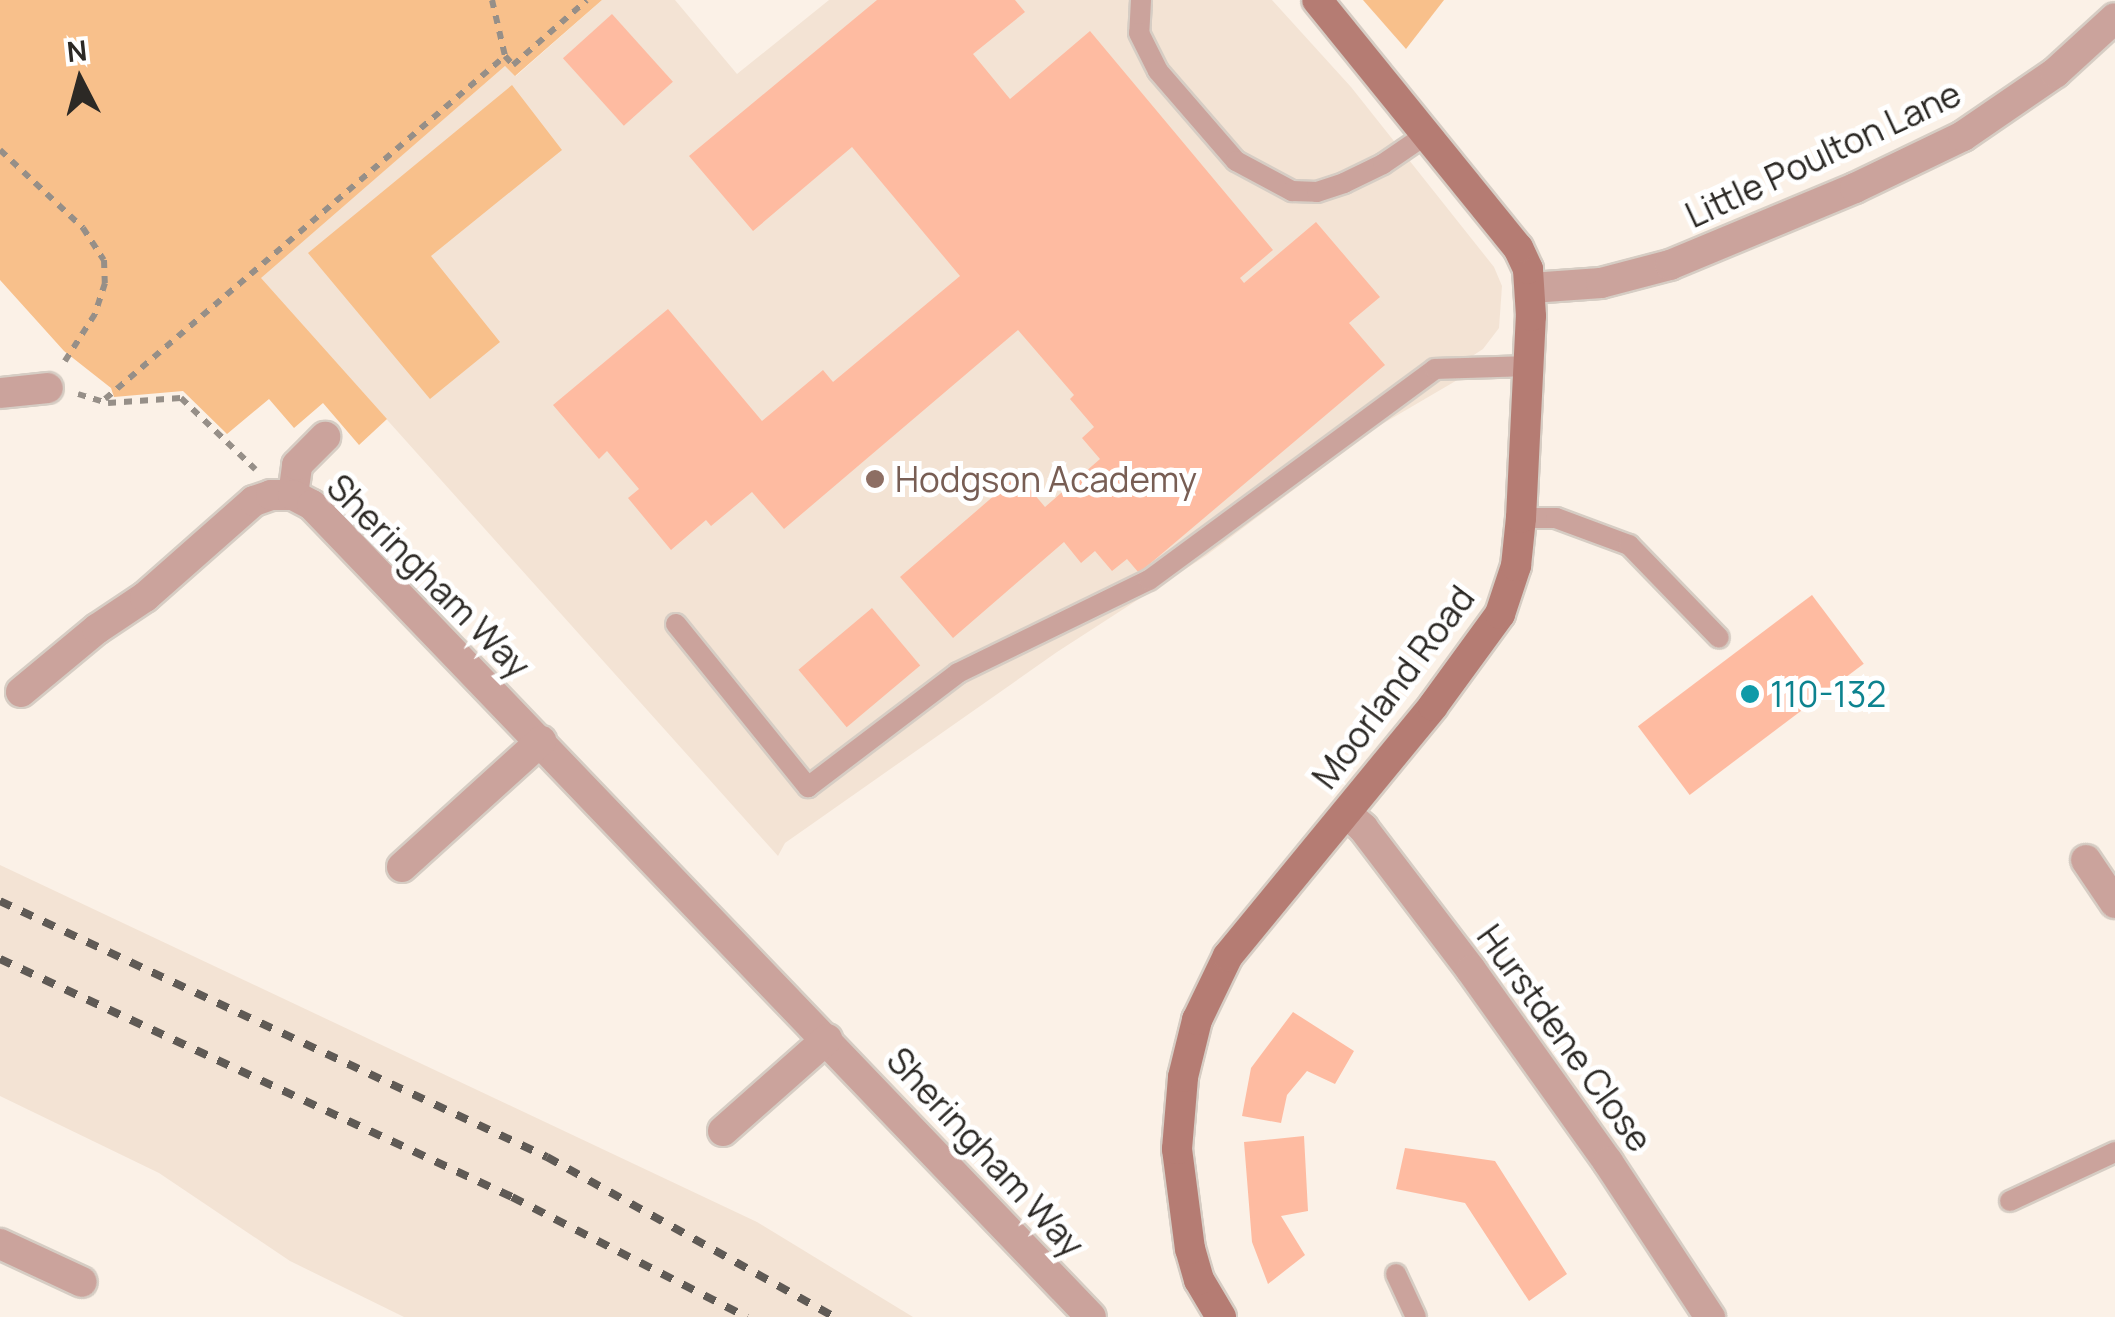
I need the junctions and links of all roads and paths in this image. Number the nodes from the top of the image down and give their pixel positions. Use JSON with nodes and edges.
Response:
{"nodes":[{"id":1,"x":492,"y":0,"type":"edge"},
{"id":2,"x":587,"y":0,"type":"edge"},
{"id":3,"x":1141,"y":0,"type":"edge"},
{"id":4,"x":1317,"y":0,"type":"edge"},
{"id":5,"x":2115,"y":18,"type":"edge"},
{"id":6,"x":505,"y":56,"type":"junction"},
{"id":7,"x":1424,"y":136,"type":"junction"},
{"id":8,"x":0,"y":150,"type":"edge"},
{"id":9,"x":1531,"y":288,"type":"junction"},
{"id":10,"x":1528,"y":366,"type":"junction"},
{"id":11,"x":48,"y":388,"type":"junction"},
{"id":12,"x":0,"y":393,"type":"edge"},
{"id":13,"x":105,"y":400,"type":"junction"},
{"id":14,"x":326,"y":437,"type":"dead end"},
{"id":15,"x":282,"y":495,"type":"junction"},
{"id":16,"x":1521,"y":518,"type":"junction"},
{"id":17,"x":676,"y":624,"type":"dead end"},
{"id":18,"x":1719,"y":638,"type":"dead end"},
{"id":19,"x":21,"y":692,"type":"dead end"},
{"id":20,"x":541,"y":740,"type":"junction"},
{"id":21,"x":1346,"y":813,"type":"junction"},
{"id":22,"x":2086,"y":860,"type":"dead end"},
{"id":23,"x":402,"y":867,"type":"dead end"},
{"id":24,"x":2115,"y":903,"type":"edge"},
{"id":25,"x":827,"y":1039,"type":"junction"},
{"id":26,"x":723,"y":1130,"type":"dead end"},
{"id":27,"x":2115,"y":1152,"type":"edge"},
{"id":28,"x":2010,"y":1201,"type":"dead end"},
{"id":29,"x":0,"y":1244,"type":"edge"},
{"id":30,"x":1396,"y":1274,"type":"dead end"},
{"id":31,"x":82,"y":1282,"type":"dead end"},
{"id":32,"x":1090,"y":1317,"type":"edge"},
{"id":33,"x":1222,"y":1317,"type":"edge"},
{"id":34,"x":1416,"y":1317,"type":"edge"},
{"id":35,"x":1710,"y":1317,"type":"edge"}],
"edges":[{"from":1,"to":6,"type":"path"},
{"from":2,"to":6,"type":"path"},
{"from":3,"to":7,"type":"lane"},
{"from":4,"to":7,"type":"street","name":"Moorland Road"},
{"from":5,"to":9,"type":"street","name":"Little Poulton Lane"},
{"from":6,"to":13,"type":"path"},
{"from":7,"to":9,"type":"street","name":"Moorland Road"},
{"from":8,"to":11,"type":"path"},
{"from":9,"to":10,"type":"street","name":"Moorland Road"},
{"from":10,"to":16,"type":"street","name":"Moorland Road"},
{"from":10,"to":17,"type":"lane"},
{"from":11,"to":12,"type":"street"},
{"from":11,"to":13,"type":"path"},
{"from":13,"to":15,"type":"path"},
{"from":14,"to":15,"type":"street"},
{"from":15,"to":19,"type":"street","name":"Sheringham Way"},
{"from":15,"to":20,"type":"street","name":"Sheringham Way"},
{"from":16,"to":18,"type":"lane"},
{"from":16,"to":21,"type":"street","name":"Moorland Road"},
{"from":20,"to":23,"type":"street"},
{"from":20,"to":25,"type":"street","name":"Sheringham Way"},
{"from":21,"to":33,"type":"street","name":"Moorland Road"},
{"from":21,"to":35,"type":"street","name":"Hurstdene Close"},
{"from":22,"to":24,"type":"street"},
{"from":25,"to":26,"type":"street"},
{"from":25,"to":32,"type":"street","name":"Sheringham Way"},
{"from":27,"to":28,"type":"lane"},
{"from":29,"to":31,"type":"street"},
{"from":30,"to":34,"type":"lane"}]}
